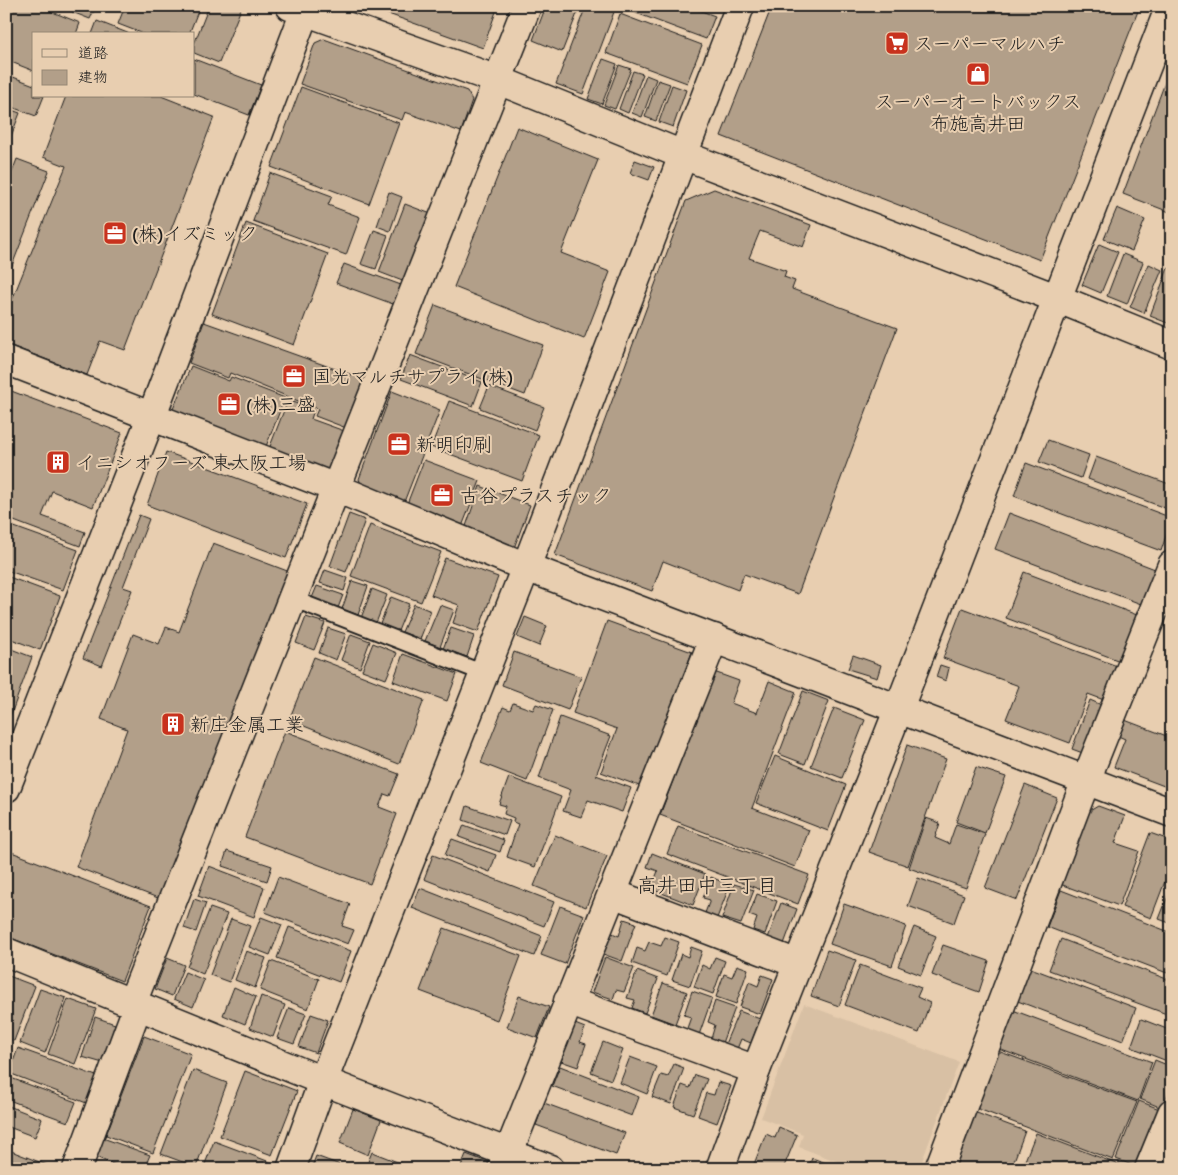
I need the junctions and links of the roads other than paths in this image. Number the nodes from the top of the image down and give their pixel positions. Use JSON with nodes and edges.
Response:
{"nodes":[{"id":1,"x":527,"y":6,"type":"edge"},
{"id":2,"x":740,"y":6,"type":"edge"},
{"id":3,"x":1170,"y":6,"type":"edge"},
{"id":4,"x":300,"y":8,"type":"edge"},
{"id":5,"x":498,"y":80,"type":"junction"},
{"id":6,"x":683,"y":155,"type":"junction"},
{"id":7,"x":1056,"y":298,"type":"junction"},
{"id":8,"x":1172,"y":345,"type":"edge"},
{"id":9,"x":6,"y":360,"type":"edge"},
{"id":10,"x":152,"y":415,"type":"junction"},
{"id":11,"x":336,"y":488,"type":"junction"},
{"id":12,"x":1172,"y":565,"type":"edge"},
{"id":13,"x":526,"y":567,"type":"junction"},
{"id":14,"x":292,"y":599,"type":"junction"},
{"id":15,"x":714,"y":638,"type":"junction"},
{"id":16,"x":483,"y":673,"type":"junction"},
{"id":17,"x":899,"y":708,"type":"junction"},
{"id":18,"x":1086,"y":780,"type":"junction"},
{"id":19,"x":6,"y":788,"type":"edge"},
{"id":20,"x":1172,"y":813,"type":"edge"},
{"id":21,"x":612,"y":893,"type":"junction"},
{"id":22,"x":6,"y":952,"type":"edge"},
{"id":23,"x":798,"y":964,"type":"junction"},
{"id":24,"x":568,"y":1001,"type":"junction"},
{"id":25,"x":135,"y":1004,"type":"junction"},
{"id":26,"x":756,"y":1070,"type":"junction"},
{"id":27,"x":323,"y":1080,"type":"junction"},
{"id":28,"x":1172,"y":1113,"type":"edge"},
{"id":29,"x":505,"y":1160,"type":"edge"},
{"id":30,"x":1158,"y":1165,"type":"edge"},
{"id":31,"x":77,"y":1169,"type":"edge"},
{"id":32,"x":291,"y":1169,"type":"edge"},
{"id":33,"x":550,"y":1169,"type":"edge"},
{"id":34,"x":720,"y":1169,"type":"edge"},
{"id":35,"x":938,"y":1169,"type":"edge"}],
"edges":[{"from":1,"to":5,"type":"street"},
{"from":2,"to":6,"type":"street"},
{"from":3,"to":7,"type":"street"},
{"from":4,"to":5,"type":"street"},
{"from":4,"to":10,"type":"street"},
{"from":5,"to":6,"type":"street"},
{"from":5,"to":11,"type":"street"},
{"from":6,"to":7,"type":"street"},
{"from":6,"to":13,"type":"street"},
{"from":7,"to":8,"type":"street"},
{"from":7,"to":17,"type":"street"},
{"from":9,"to":10,"type":"street"},
{"from":10,"to":11,"type":"street"},
{"from":10,"to":19,"type":"street"},
{"from":11,"to":13,"type":"street"},
{"from":11,"to":14,"type":"street"},
{"from":12,"to":18,"type":"street"},
{"from":13,"to":15,"type":"street"},
{"from":13,"to":16,"type":"street"},
{"from":14,"to":16,"type":"lane"},
{"from":14,"to":25,"type":"street"},
{"from":15,"to":17,"type":"street"},
{"from":15,"to":21,"type":"street"},
{"from":16,"to":27,"type":"street"},
{"from":17,"to":18,"type":"street"},
{"from":17,"to":23,"type":"street"},
{"from":18,"to":20,"type":"street"},
{"from":18,"to":35,"type":"street"},
{"from":21,"to":23,"type":"street"},
{"from":21,"to":24,"type":"street"},
{"from":22,"to":25,"type":"street"},
{"from":23,"to":26,"type":"street"},
{"from":24,"to":26,"type":"street"},
{"from":24,"to":29,"type":"street"},
{"from":25,"to":27,"type":"street"},
{"from":25,"to":31,"type":"street"},
{"from":26,"to":34,"type":"street"},
{"from":27,"to":29,"type":"street"},
{"from":27,"to":32,"type":"street"},
{"from":28,"to":30,"type":"street"},
{"from":29,"to":33,"type":"street"}]}
